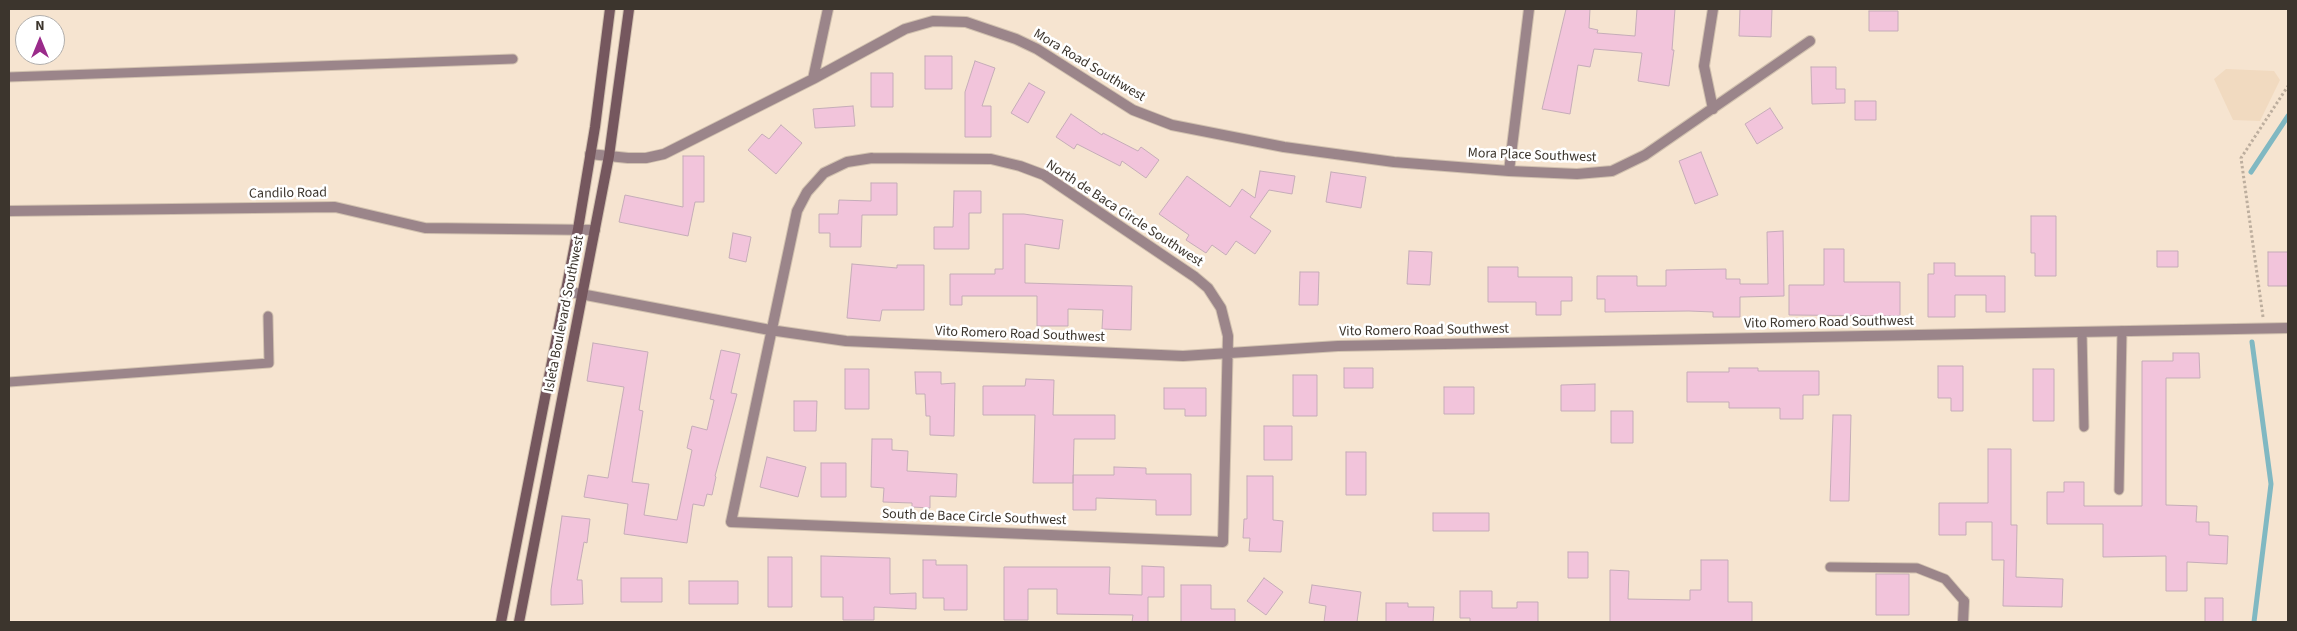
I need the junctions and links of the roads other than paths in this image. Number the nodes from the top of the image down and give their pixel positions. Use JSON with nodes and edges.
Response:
{"nodes":[{"id":1,"x":610,"y":9,"type":"edge"},
{"id":2,"x":629,"y":9,"type":"edge"},
{"id":3,"x":828,"y":9,"type":"edge"},
{"id":4,"x":1529,"y":9,"type":"edge"},
{"id":5,"x":1713,"y":9,"type":"edge"},
{"id":6,"x":1810,"y":41,"type":"dead end"},
{"id":7,"x":513,"y":59,"type":"dead end"},
{"id":8,"x":9,"y":77,"type":"edge"},
{"id":9,"x":813,"y":79,"type":"junction"},
{"id":10,"x":1714,"y":109,"type":"junction"},
{"id":11,"x":590,"y":154,"type":"junction"},
{"id":12,"x":609,"y":156,"type":"junction"},
{"id":13,"x":1394,"y":162,"type":"joint"},
{"id":14,"x":1509,"y":171,"type":"junction"},
{"id":15,"x":9,"y":211,"type":"edge"},
{"id":16,"x":578,"y":229,"type":"junction"},
{"id":17,"x":595,"y":230,"type":"junction"},
{"id":18,"x":565,"y":291,"type":"junction"},
{"id":19,"x":583,"y":294,"type":"junction"},
{"id":20,"x":268,"y":316,"type":"dead end"},
{"id":21,"x":2288,"y":328,"type":"edge"},
{"id":22,"x":770,"y":330,"type":"junction"},
{"id":23,"x":2122,"y":331,"type":"junction"},
{"id":24,"x":2082,"y":332,"type":"junction"},
{"id":25,"x":1228,"y":354,"type":"junction"},
{"id":26,"x":9,"y":382,"type":"edge"},
{"id":27,"x":2084,"y":427,"type":"dead end"},
{"id":28,"x":2119,"y":490,"type":"dead end"},
{"id":29,"x":1830,"y":567,"type":"dead end"},
{"id":30,"x":1964,"y":601,"type":"joint"},
{"id":31,"x":501,"y":622,"type":"edge"},
{"id":32,"x":519,"y":622,"type":"edge"},
{"id":33,"x":1963,"y":622,"type":"edge"}],
"edges":[{"from":1,"to":11,"type":"main road","name":"Isleta Boulevard Southwest"},
{"from":2,"to":12,"type":"main road","name":"Isleta Boulevard Southwest"},
{"from":3,"to":9,"type":"street"},
{"from":4,"to":14,"type":"street"},
{"from":5,"to":10,"type":"street"},
{"from":6,"to":10,"type":"street","name":"Mora Place Southwest"},
{"from":7,"to":8,"type":"lane"},
{"from":9,"to":12,"type":"street","name":"Mora Road Southwest"},
{"from":9,"to":13,"type":"street","name":"Mora Road Southwest"},
{"from":10,"to":14,"type":"street","name":"Mora Place Southwest"},
{"from":11,"to":12,"type":"street","name":"Mora Road Southwest"},
{"from":11,"to":16,"type":"main road","name":"Isleta Boulevard Southwest"},
{"from":12,"to":17,"type":"main road","name":"Isleta Boulevard Southwest"},
{"from":13,"to":14,"type":"street","name":"Mora Place Southwest"},
{"from":15,"to":16,"type":"street","name":"Candilo Road"},
{"from":16,"to":17,"type":"street","name":"Candilo Road"},
{"from":16,"to":18,"type":"main road","name":"Isleta Boulevard Southwest"},
{"from":17,"to":19,"type":"main road","name":"Isleta Boulevard Southwest"},
{"from":18,"to":19,"type":"street","name":"Vito Romero Road Southwest"},
{"from":18,"to":31,"type":"main road","name":"Isleta Boulevard Southwest"},
{"from":19,"to":22,"type":"street","name":"Vito Romero Road Southwest"},
{"from":19,"to":32,"type":"main road","name":"Isleta Boulevard Southwest"},
{"from":20,"to":26,"type":"lane"},
{"from":21,"to":23,"type":"street","name":"Vito Romero Road Southwest"},
{"from":22,"to":25,"type":"street","name":"Vito Romero Road Southwest"},
{"from":22,"to":25,"type":"street","name":"North de Baca Circle Southwest"},
{"from":22,"to":25,"type":"street","name":"South de Bace Circle Southwest"},
{"from":23,"to":24,"type":"street","name":"Vito Romero Road Southwest"},
{"from":23,"to":28,"type":"lane"},
{"from":24,"to":25,"type":"street","name":"Vito Romero Road Southwest"},
{"from":24,"to":27,"type":"lane"},
{"from":29,"to":30,"type":"lane"},
{"from":30,"to":33,"type":"street"}]}
